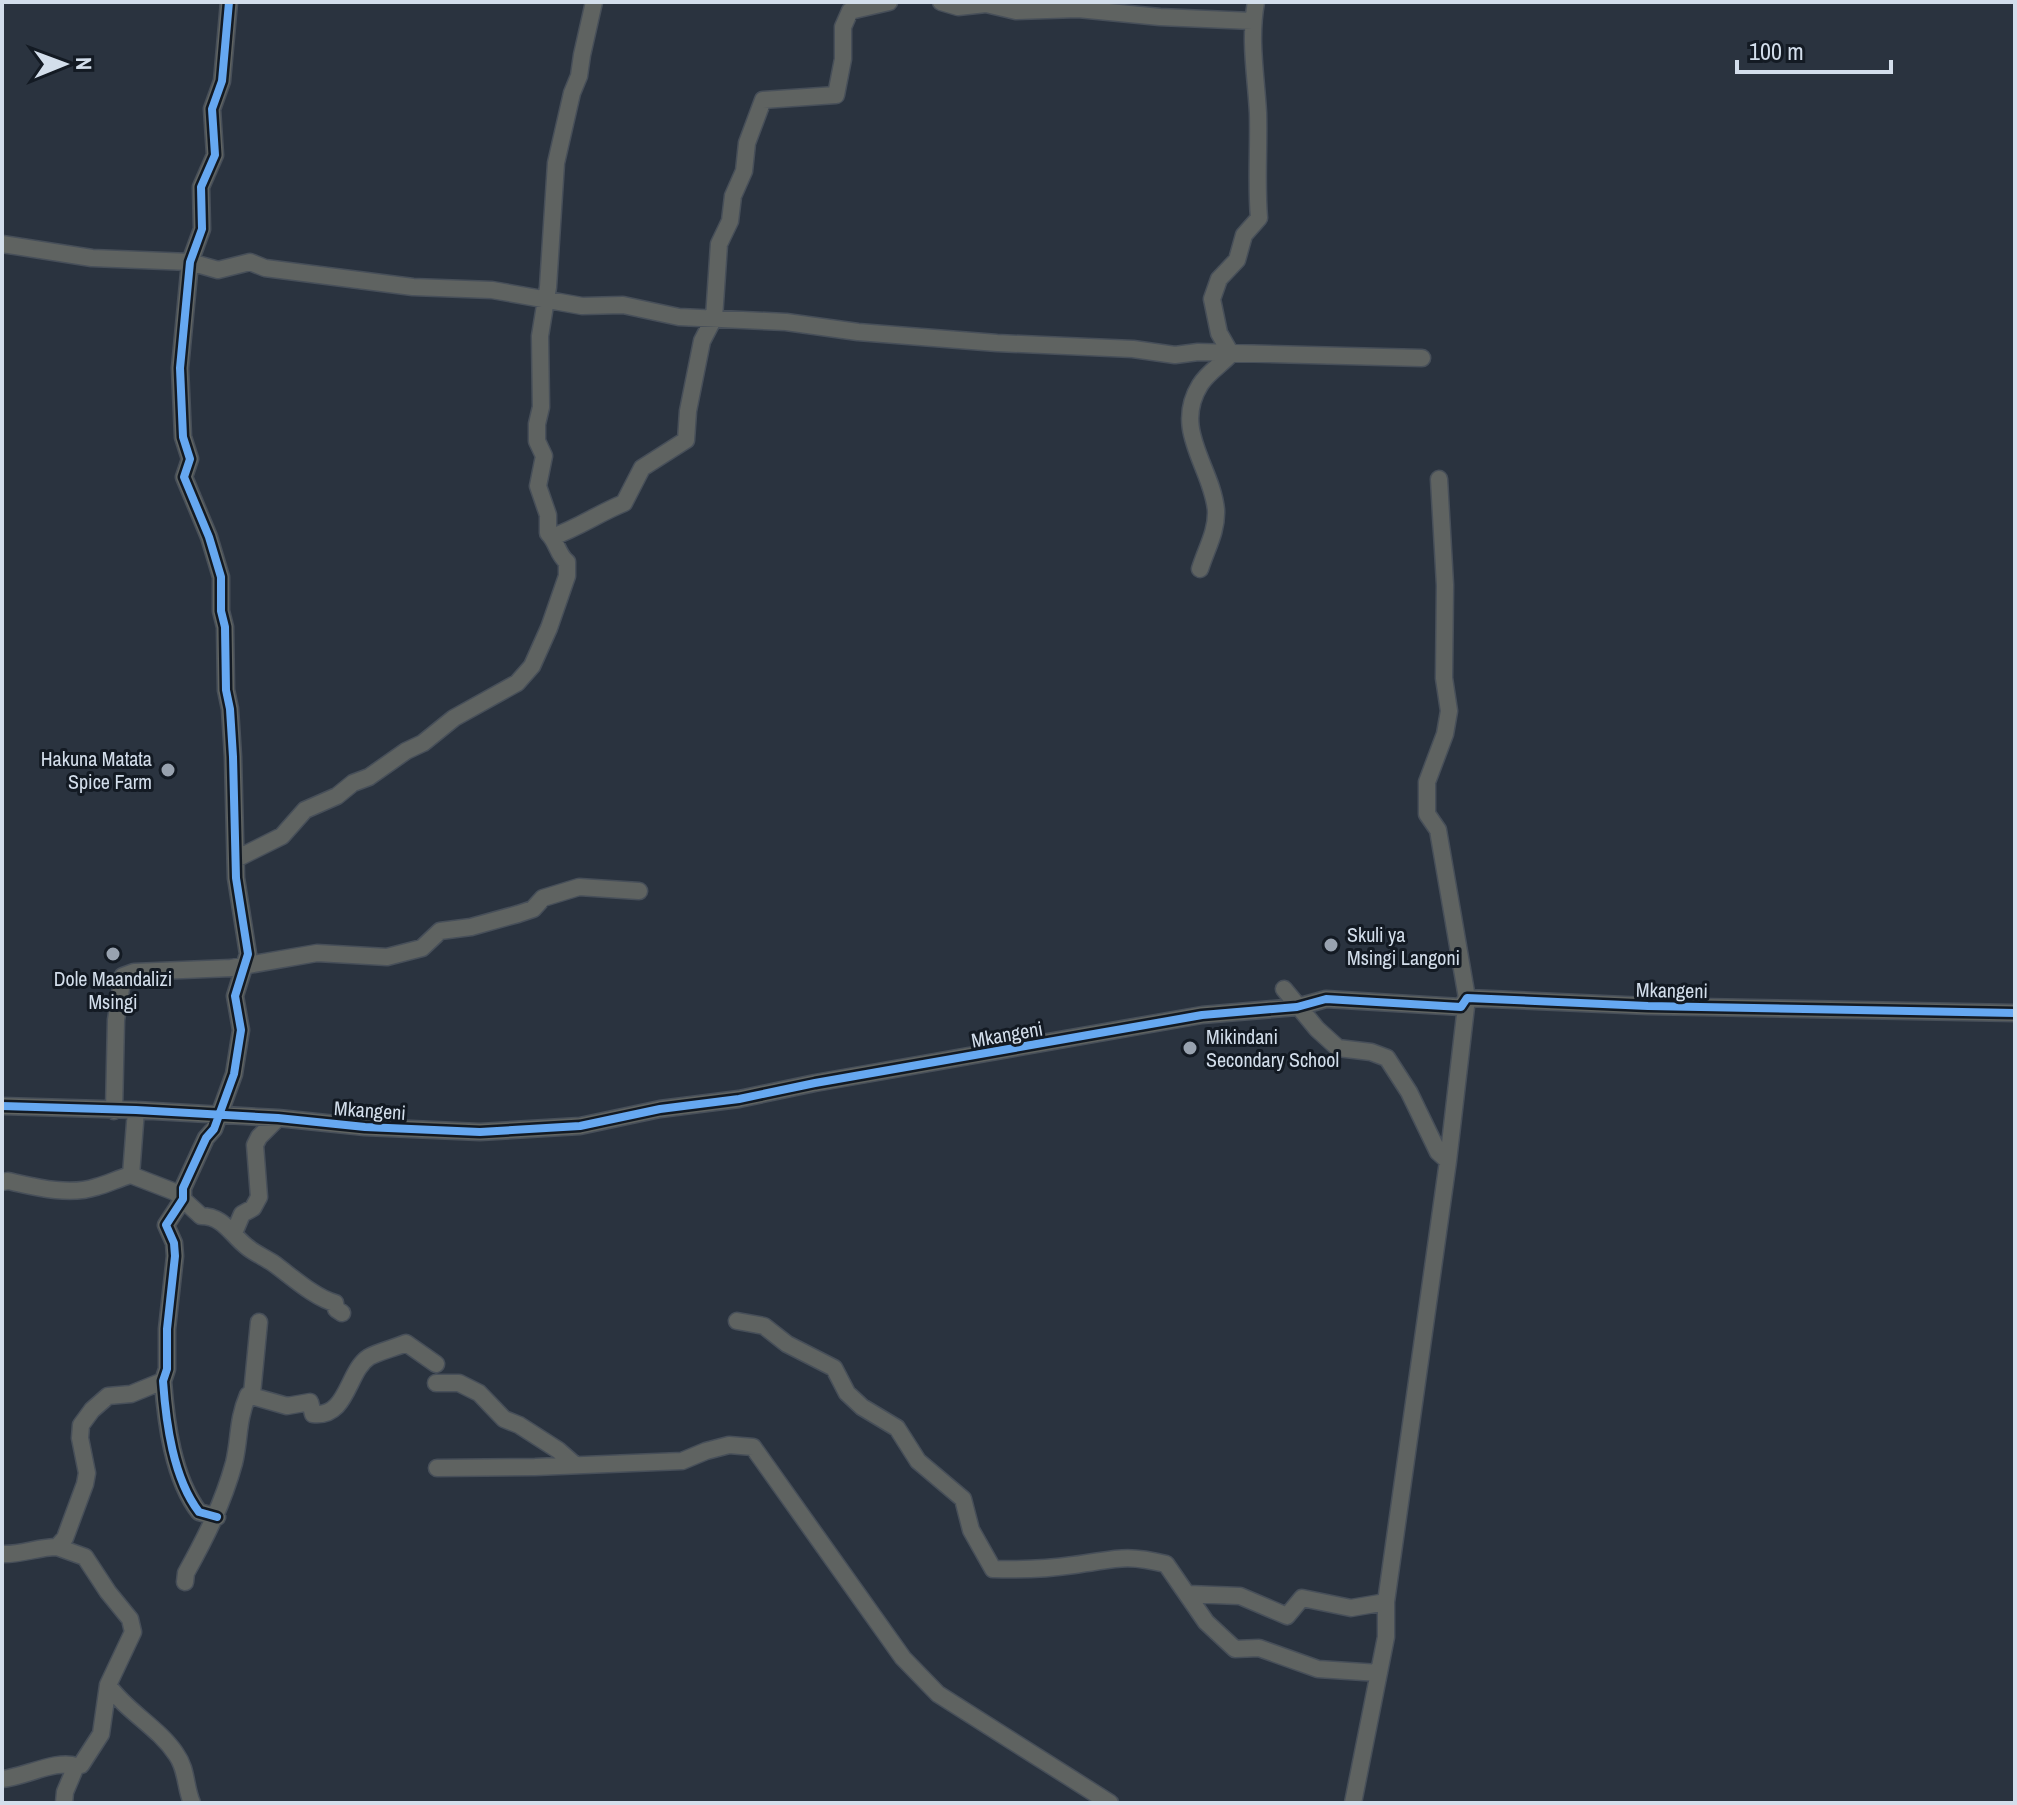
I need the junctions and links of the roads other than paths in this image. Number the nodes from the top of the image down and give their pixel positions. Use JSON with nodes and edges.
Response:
{"nodes":[{"id":1,"x":229,"y":2,"type":"edge"},
{"id":2,"x":594,"y":2,"type":"edge"},
{"id":3,"x":889,"y":2,"type":"edge"},
{"id":4,"x":941,"y":2,"type":"edge"},
{"id":5,"x":1256,"y":2,"type":"edge"},
{"id":6,"x":1252,"y":21,"type":"junction"},
{"id":7,"x":2,"y":244,"type":"edge"},
{"id":8,"x":190,"y":262,"type":"junction"},
{"id":9,"x":546,"y":300,"type":"junction"},
{"id":10,"x":714,"y":318,"type":"junction"},
{"id":11,"x":1231,"y":354,"type":"junction"},
{"id":12,"x":1422,"y":358,"type":"dead end"},
{"id":13,"x":1439,"y":479,"type":"dead end"},
{"id":14,"x":552,"y":537,"type":"junction"},
{"id":15,"x":1200,"y":569,"type":"dead end"},
{"id":16,"x":236,"y":859,"type":"junction"},
{"id":17,"x":639,"y":891,"type":"dead end"},
{"id":18,"x":246,"y":966,"type":"junction"},
{"id":19,"x":1284,"y":989,"type":"dead end"},
{"id":20,"x":1467,"y":998,"type":"junction"},
{"id":21,"x":1297,"y":1007,"type":"junction"},
{"id":22,"x":2015,"y":1013,"type":"edge"},
{"id":23,"x":2,"y":1106,"type":"edge"},
{"id":24,"x":136,"y":1110,"type":"junction"},
{"id":25,"x":114,"y":1111,"type":"junction"},
{"id":26,"x":220,"y":1115,"type":"junction"},
{"id":27,"x":278,"y":1118,"type":"junction"},
{"id":28,"x":1448,"y":1161,"type":"junction"},
{"id":29,"x":131,"y":1175,"type":"junction"},
{"id":30,"x":2,"y":1182,"type":"edge"},
{"id":31,"x":183,"y":1199,"type":"junction"},
{"id":32,"x":234,"y":1233,"type":"junction"},
{"id":33,"x":342,"y":1313,"type":"dead end"},
{"id":34,"x":737,"y":1321,"type":"dead end"},
{"id":35,"x":259,"y":1322,"type":"dead end"},
{"id":36,"x":436,"y":1364,"type":"dead end"},
{"id":37,"x":163,"y":1381,"type":"junction"},
{"id":38,"x":436,"y":1383,"type":"dead end"},
{"id":39,"x":252,"y":1394,"type":"junction"},
{"id":40,"x":574,"y":1464,"type":"junction"},
{"id":41,"x":437,"y":1468,"type":"dead end"},
{"id":42,"x":217,"y":1517,"type":"junction"},
{"id":43,"x":57,"y":1547,"type":"junction"},
{"id":44,"x":2,"y":1554,"type":"edge"},
{"id":45,"x":185,"y":1582,"type":"dead end"},
{"id":46,"x":1188,"y":1594,"type":"junction"},
{"id":47,"x":1386,"y":1602,"type":"junction"},
{"id":48,"x":1379,"y":1673,"type":"junction"},
{"id":49,"x":108,"y":1685,"type":"junction"},
{"id":50,"x":76,"y":1766,"type":"junction"},
{"id":51,"x":2,"y":1779,"type":"edge"},
{"id":52,"x":64,"y":1803,"type":"edge"},
{"id":53,"x":192,"y":1803,"type":"edge"},
{"id":54,"x":1110,"y":1803,"type":"edge"},
{"id":55,"x":1353,"y":1803,"type":"edge"}],
"edges":[{"from":1,"to":8,"type":"street"},
{"from":2,"to":9,"type":"street"},
{"from":3,"to":10,"type":"street"},
{"from":4,"to":6,"type":"street"},
{"from":5,"to":6,"type":"street"},
{"from":6,"to":11,"type":"street"},
{"from":7,"to":8,"type":"street"},
{"from":8,"to":9,"type":"street"},
{"from":8,"to":16,"type":"street"},
{"from":9,"to":10,"type":"street"},
{"from":9,"to":14,"type":"street"},
{"from":10,"to":11,"type":"street"},
{"from":10,"to":14,"type":"street"},
{"from":11,"to":12,"type":"street"},
{"from":11,"to":15,"type":"street"},
{"from":13,"to":20,"type":"street"},
{"from":14,"to":16,"type":"street"},
{"from":16,"to":18,"type":"street"},
{"from":17,"to":18,"type":"street"},
{"from":18,"to":25,"type":"street"},
{"from":18,"to":26,"type":"street"},
{"from":19,"to":21,"type":"street"},
{"from":20,"to":21,"type":"street","name":"Mkangeni"},
{"from":20,"to":22,"type":"street","name":"Mkangeni"},
{"from":20,"to":28,"type":"street"},
{"from":21,"to":27,"type":"street","name":"Mkangeni"},
{"from":21,"to":28,"type":"street"},
{"from":23,"to":25,"type":"street","name":"Mkangeni"},
{"from":24,"to":25,"type":"street","name":"Mkangeni"},
{"from":24,"to":26,"type":"street","name":"Mkangeni"},
{"from":24,"to":29,"type":"street"},
{"from":26,"to":27,"type":"street","name":"Mkangeni"},
{"from":26,"to":31,"type":"street"},
{"from":27,"to":32,"type":"street"},
{"from":28,"to":47,"type":"street"},
{"from":29,"to":30,"type":"street"},
{"from":29,"to":31,"type":"street"},
{"from":31,"to":32,"type":"street"},
{"from":31,"to":37,"type":"street"},
{"from":32,"to":33,"type":"street"},
{"from":34,"to":46,"type":"street"},
{"from":35,"to":39,"type":"street"},
{"from":36,"to":39,"type":"street"},
{"from":37,"to":42,"type":"street"},
{"from":37,"to":43,"type":"street"},
{"from":38,"to":40,"type":"street"},
{"from":39,"to":42,"type":"street"},
{"from":40,"to":41,"type":"street"},
{"from":40,"to":54,"type":"street"},
{"from":42,"to":45,"type":"street"},
{"from":43,"to":44,"type":"street"},
{"from":43,"to":49,"type":"street"},
{"from":46,"to":47,"type":"street"},
{"from":46,"to":48,"type":"street"},
{"from":47,"to":48,"type":"street"},
{"from":48,"to":55,"type":"street"},
{"from":49,"to":50,"type":"street"},
{"from":49,"to":53,"type":"street"},
{"from":50,"to":51,"type":"street"},
{"from":50,"to":52,"type":"street"}]}
